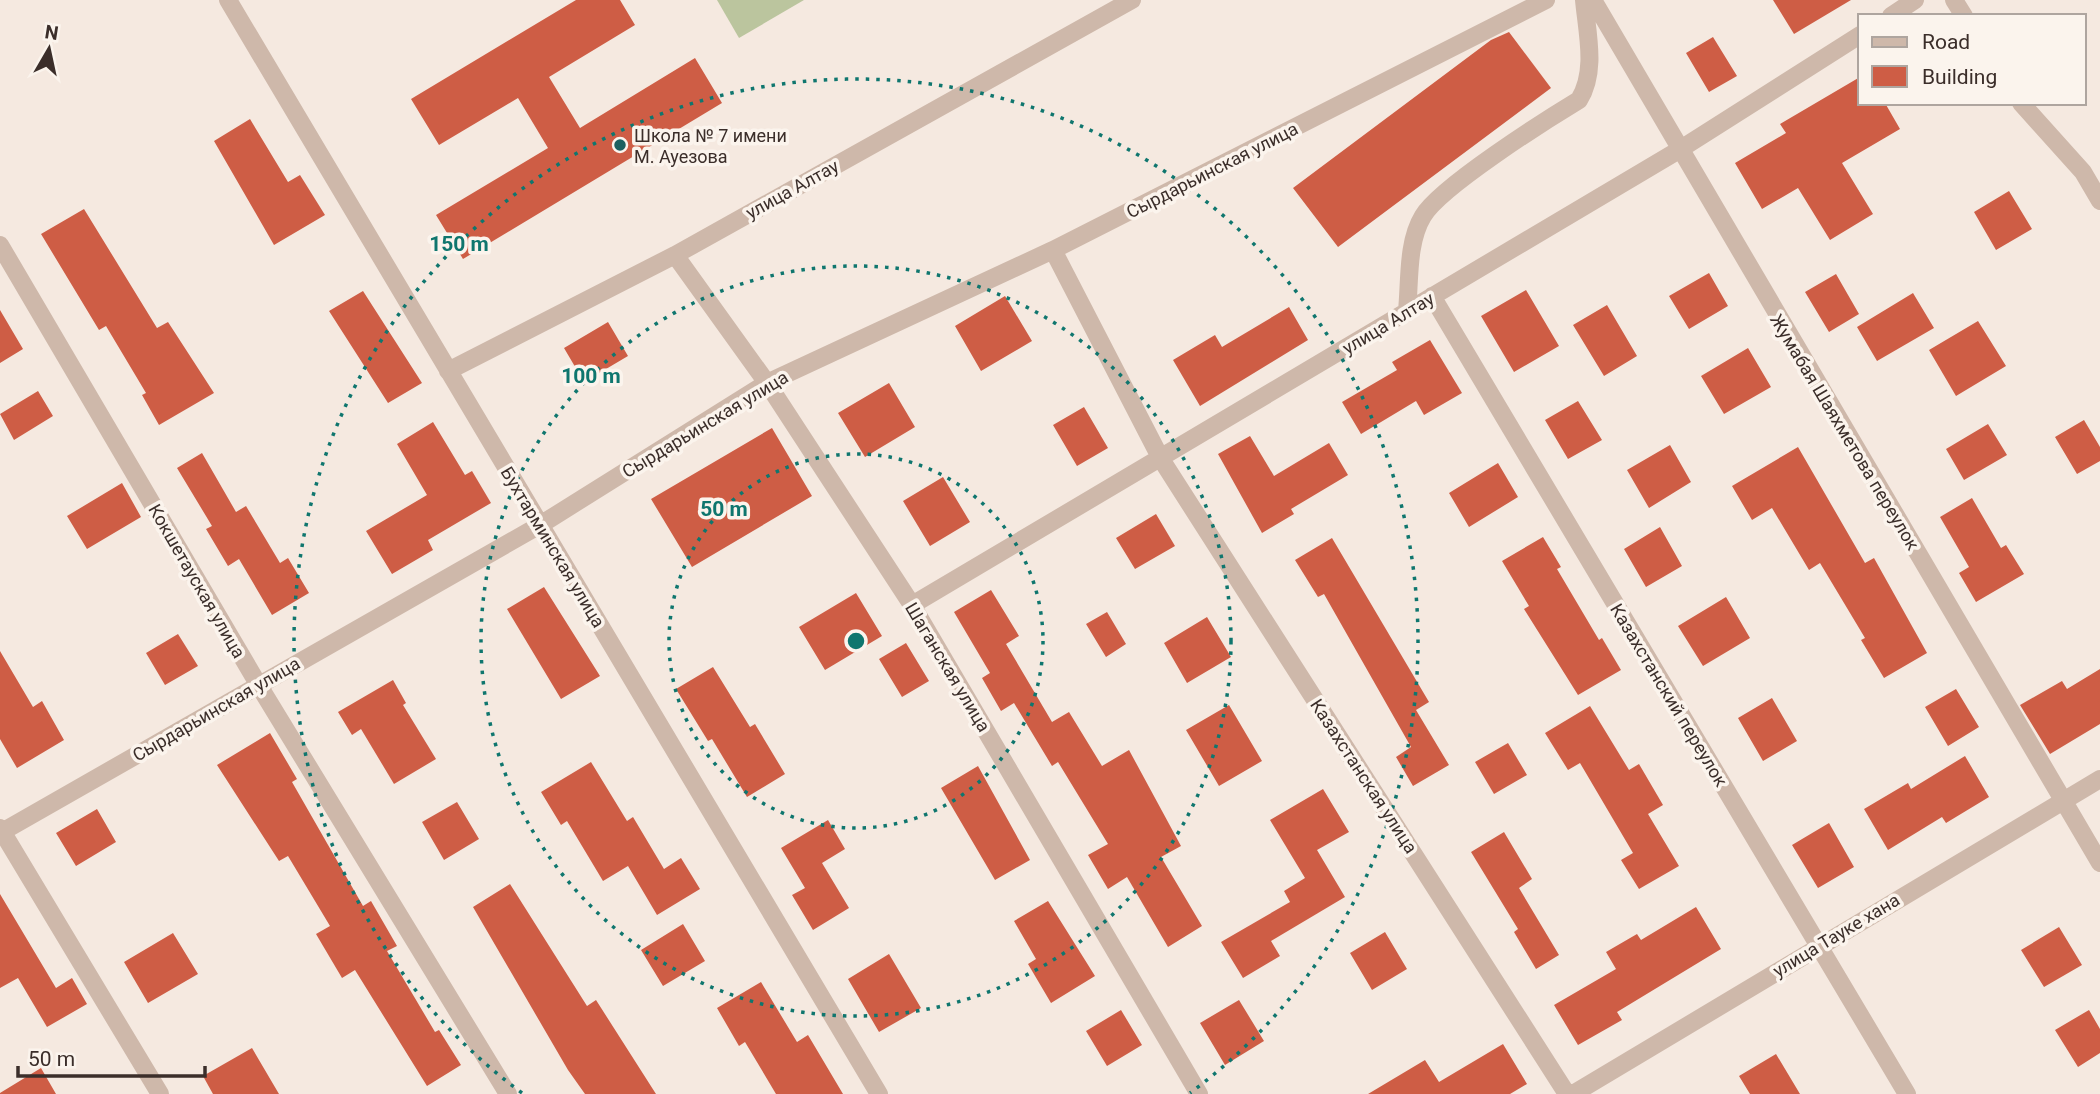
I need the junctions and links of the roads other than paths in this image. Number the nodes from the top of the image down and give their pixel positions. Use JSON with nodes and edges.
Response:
{"nodes":[{"id":1,"x":228,"y":0,"type":"edge"},
{"id":2,"x":1132,"y":0,"type":"edge"},
{"id":3,"x":1546,"y":0,"type":"edge"},
{"id":4,"x":1584,"y":0,"type":"edge"},
{"id":5,"x":1593,"y":0,"type":"edge"},
{"id":6,"x":1915,"y":0,"type":"edge"},
{"id":7,"x":1894,"y":14,"type":"edge"},
{"id":8,"x":1858,"y":36,"type":"edge"},
{"id":9,"x":2023,"y":105,"type":"edge"},
{"id":10,"x":1679,"y":150,"type":"junction"},
{"id":11,"x":2100,"y":201,"type":"edge"},
{"id":12,"x":0,"y":245,"type":"edge"},
{"id":13,"x":1053,"y":250,"type":"junction"},
{"id":14,"x":675,"y":254,"type":"junction"},
{"id":15,"x":1432,"y":296,"type":"junction"},
{"id":16,"x":1406,"y":311,"type":"junction"},
{"id":17,"x":448,"y":371,"type":"junction"},
{"id":18,"x":767,"y":383,"type":"junction"},
{"id":19,"x":1161,"y":459,"type":"junction"},
{"id":20,"x":540,"y":525,"type":"junction"},
{"id":21,"x":912,"y":605,"type":"junction"},
{"id":22,"x":258,"y":684,"type":"junction"},
{"id":23,"x":2100,"y":779,"type":"edge"},
{"id":24,"x":2062,"y":800,"type":"junction"},
{"id":25,"x":1,"y":831,"type":"edge"},
{"id":26,"x":2100,"y":863,"type":"edge"},
{"id":27,"x":1818,"y":945,"type":"junction"},
{"id":28,"x":159,"y":1094,"type":"edge"},
{"id":29,"x":508,"y":1094,"type":"edge"},
{"id":30,"x":878,"y":1094,"type":"edge"},
{"id":31,"x":1199,"y":1094,"type":"edge"},
{"id":32,"x":1567,"y":1094,"type":"edge"},
{"id":33,"x":1573,"y":1094,"type":"edge"},
{"id":34,"x":1907,"y":1094,"type":"edge"}],
"edges":[{"from":1,"to":17,"type":"street","name":"Бухтарминская улица"},
{"from":2,"to":14,"type":"street","name":"улица Алтау"},
{"from":3,"to":13,"type":"street","name":"Сырдарьинская улица"},
{"from":4,"to":16,"type":"street"},
{"from":5,"to":10,"type":"street","name":"Жумабая Шаяхметова переулок"},
{"from":6,"to":7,"type":"street"},
{"from":8,"to":10,"type":"street","name":"улица Алтау"},
{"from":9,"to":11,"type":"street"},
{"from":10,"to":15,"type":"street","name":"улица Алтау"},
{"from":10,"to":24,"type":"street","name":"Жумабая Шаяхметова переулок"},
{"from":12,"to":22,"type":"street","name":"Кокшетауская улица"},
{"from":13,"to":18,"type":"street","name":"Сырдарьинская улица"},
{"from":13,"to":19,"type":"street","name":"Казахстанская улица"},
{"from":14,"to":17,"type":"street","name":"улица Алтау"},
{"from":14,"to":18,"type":"street","name":"Шаганская улица"},
{"from":15,"to":16,"type":"street","name":"улица Алтау"},
{"from":15,"to":27,"type":"street","name":"Казахстанский переулок"},
{"from":16,"to":19,"type":"street","name":"улица Алтау"},
{"from":17,"to":20,"type":"street","name":"Бухтарминская улица"},
{"from":18,"to":20,"type":"street","name":"Сырдарьинская улица"},
{"from":18,"to":21,"type":"street","name":"Шаганская улица"},
{"from":19,"to":21,"type":"street","name":"улица Алтау"},
{"from":19,"to":32,"type":"street","name":"Казахстанская улица"},
{"from":20,"to":22,"type":"street","name":"Сырдарьинская улица"},
{"from":20,"to":30,"type":"street","name":"Бухтарминская улица"},
{"from":21,"to":31,"type":"street","name":"Шаганская улица"},
{"from":22,"to":25,"type":"street","name":"Сырдарьинская улица"},
{"from":22,"to":29,"type":"street","name":"Кокшетауская улица"},
{"from":23,"to":24,"type":"street","name":"улица Тауке хана"},
{"from":24,"to":26,"type":"street","name":"Жумабая Шаяхметова переулок"},
{"from":24,"to":27,"type":"street","name":"улица Тауке хана"},
{"from":25,"to":28,"type":"street"},
{"from":27,"to":33,"type":"street","name":"улица Тауке хана"},
{"from":27,"to":34,"type":"street","name":"Казахстанский переулок"}]}
